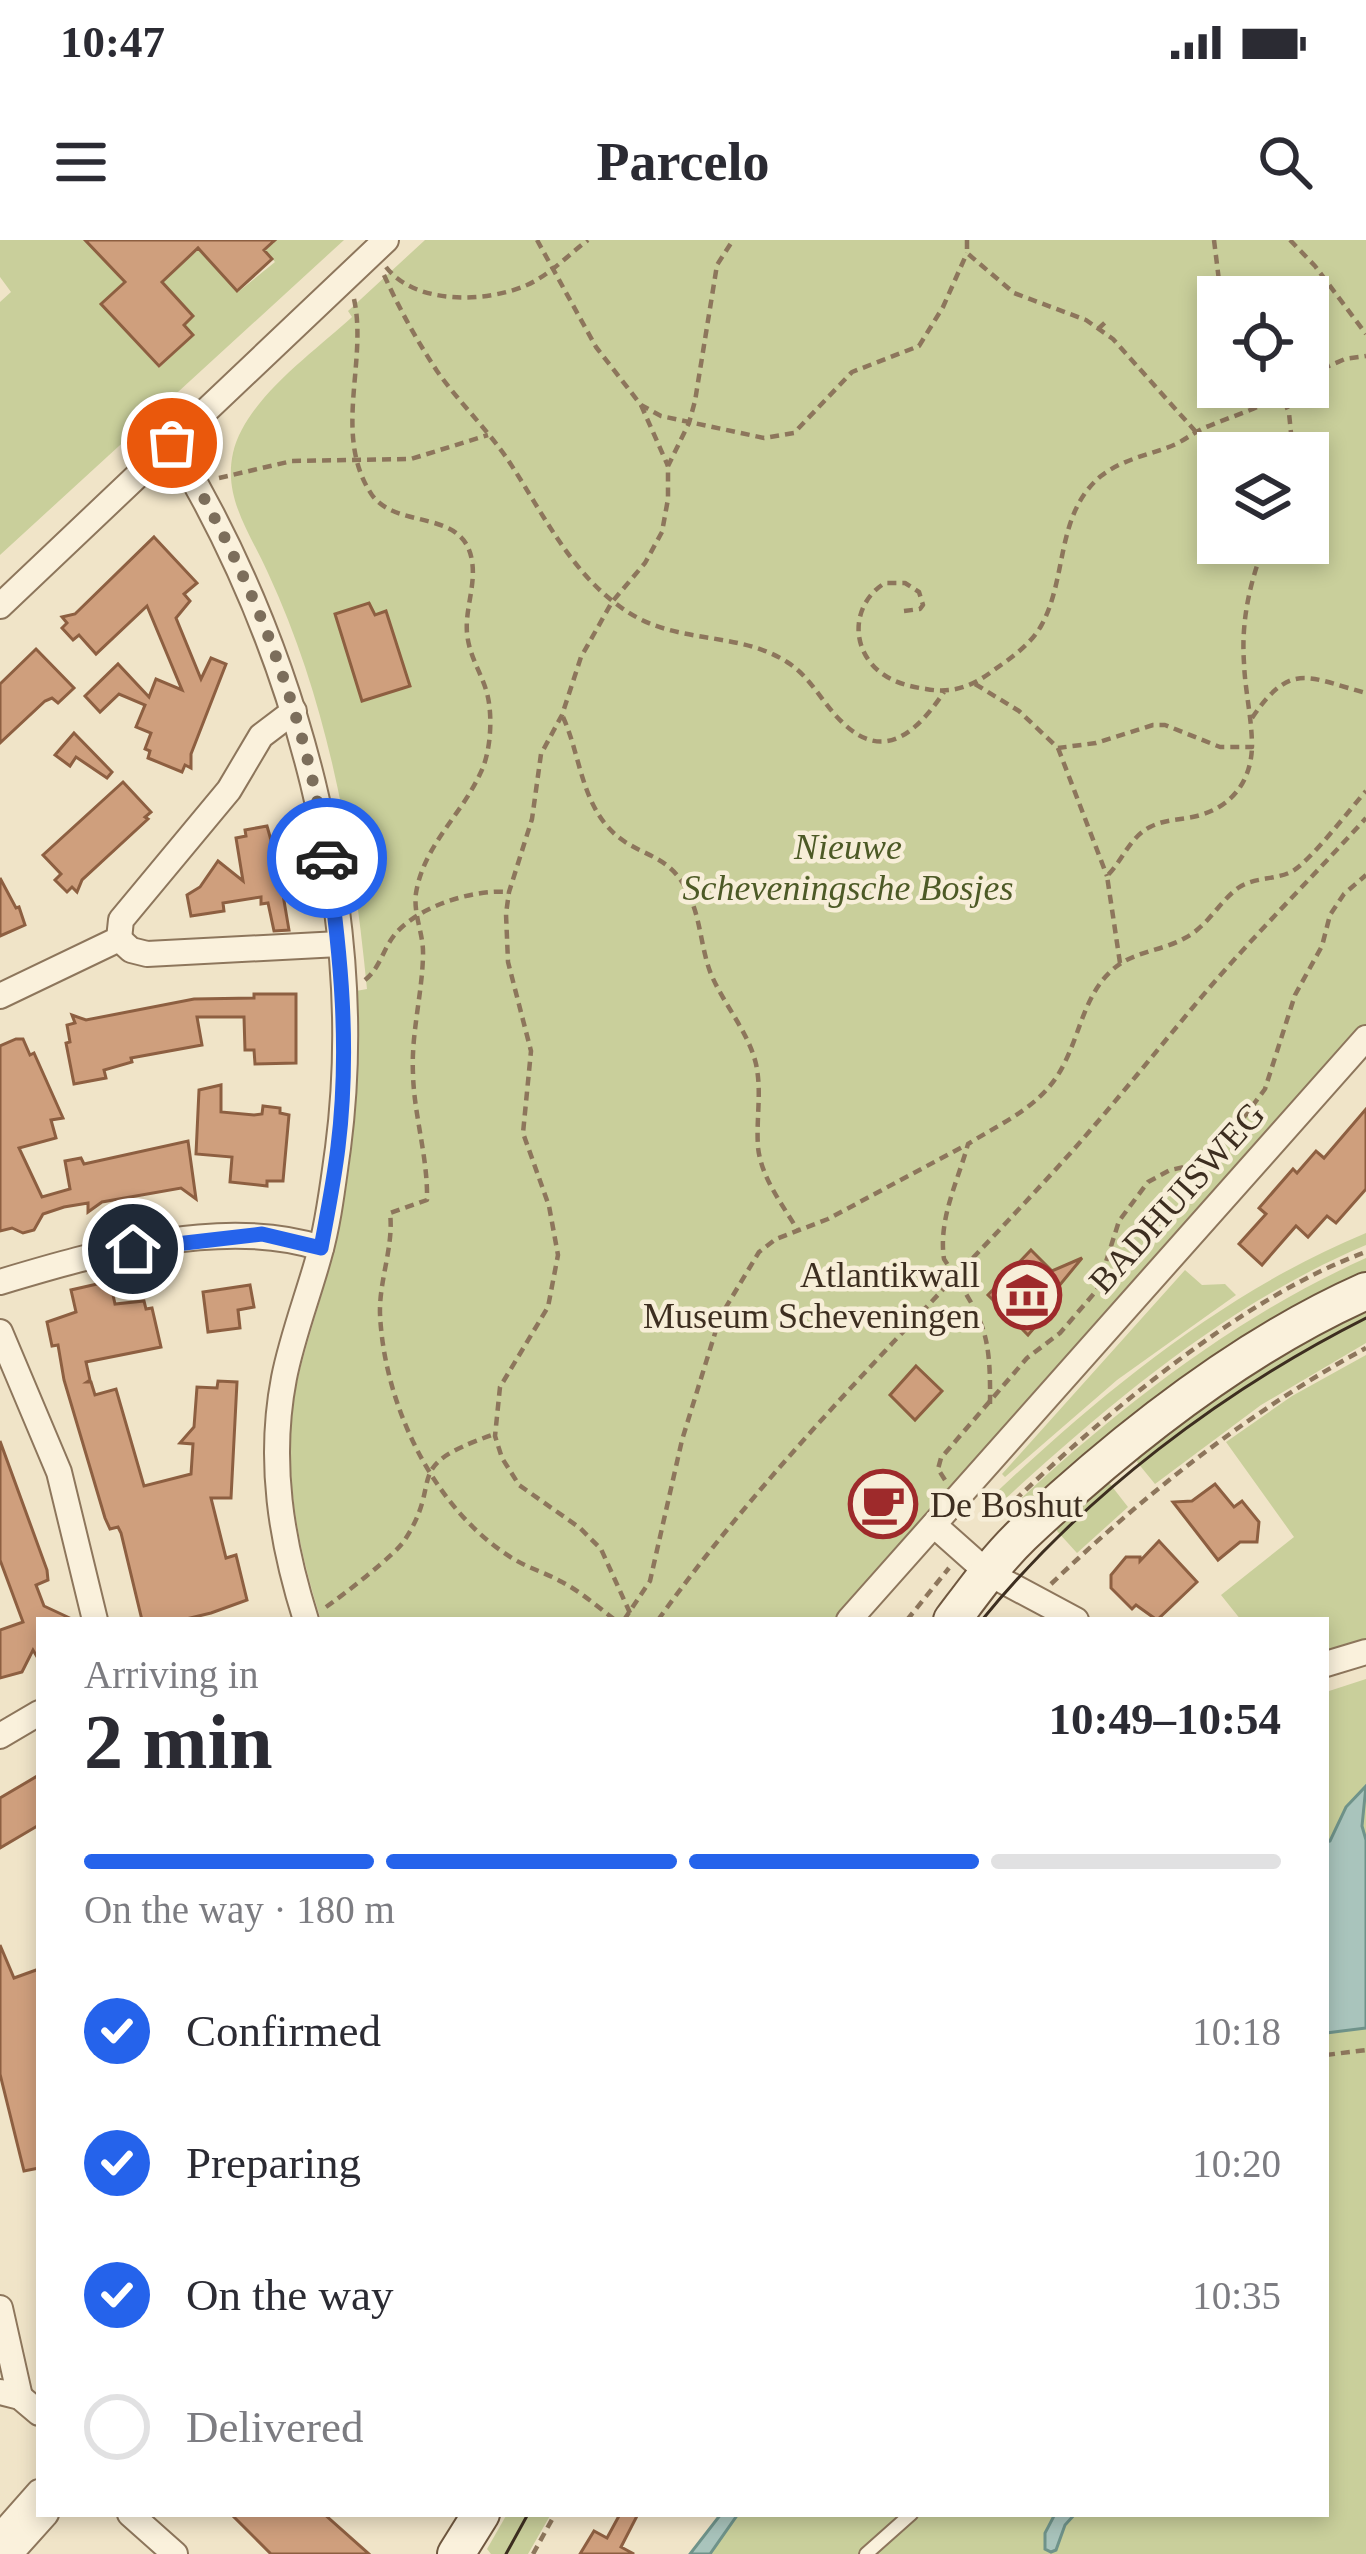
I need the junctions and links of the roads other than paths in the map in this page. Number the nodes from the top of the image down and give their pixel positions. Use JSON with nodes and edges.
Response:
{"nodes":[{"id":1,"x":380,"y":246,"type":"edge"},
{"id":2,"x":172,"y":443,"type":"junction"},
{"id":3,"x":0,"y":605,"type":"edge"},
{"id":4,"x":294,"y":711,"type":"junction"},
{"id":5,"x":119,"y":939,"type":"junction"},
{"id":6,"x":339,"y":944,"type":"junction"},
{"id":7,"x":0,"y":996,"type":"edge"},
{"id":8,"x":1366,"y":1038,"type":"edge"},
{"id":9,"x":321,"y":1248,"type":"junction"},
{"id":10,"x":0,"y":1282,"type":"edge"},
{"id":11,"x":1366,"y":1291,"type":"edge"},
{"id":12,"x":0,"y":1332,"type":"edge"},
{"id":13,"x":934,"y":1525,"type":"junction"},
{"id":14,"x":988,"y":1573,"type":"junction"},
{"id":15,"x":94,"y":1617,"type":"edge"},
{"id":16,"x":305,"y":1617,"type":"edge"},
{"id":17,"x":852,"y":1617,"type":"edge"},
{"id":18,"x":954,"y":1617,"type":"edge"},
{"id":19,"x":1070,"y":1617,"type":"edge"},
{"id":20,"x":1366,"y":1652,"type":"edge"},
{"id":21,"x":1329,"y":1663,"type":"edge"},
{"id":22,"x":36,"y":1715,"type":"edge"},
{"id":23,"x":0,"y":1736,"type":"edge"},
{"id":24,"x":0,"y":2308,"type":"edge"},
{"id":25,"x":20,"y":2400,"type":"edge"},
{"id":26,"x":36,"y":2495,"type":"edge"},
{"id":27,"x":43,"y":2517,"type":"edge"},
{"id":28,"x":133,"y":2517,"type":"edge"},
{"id":29,"x":479,"y":2517,"type":"edge"},
{"id":30,"x":499,"y":2517,"type":"edge"},
{"id":31,"x":908,"y":2517,"type":"edge"},
{"id":32,"x":0,"y":2536,"type":"edge"},
{"id":33,"x":10,"y":2554,"type":"edge"},
{"id":34,"x":175,"y":2554,"type":"edge"},
{"id":35,"x":456,"y":2554,"type":"edge"},
{"id":36,"x":477,"y":2554,"type":"edge"},
{"id":37,"x":866,"y":2554,"type":"edge"}],
"edges":[{"from":1,"to":2,"type":"street"},
{"from":2,"to":3,"type":"street"},
{"from":2,"to":4,"type":"street"},
{"from":4,"to":5,"type":"street"},
{"from":4,"to":6,"type":"street"},
{"from":5,"to":6,"type":"street"},
{"from":5,"to":7,"type":"street"},
{"from":6,"to":9,"type":"street"},
{"from":8,"to":13,"type":"street","name":"BADHUISWEG"},
{"from":9,"to":10,"type":"street"},
{"from":9,"to":16,"type":"street"},
{"from":11,"to":14,"type":"main road"},
{"from":12,"to":15,"type":"street"},
{"from":13,"to":14,"type":"street"},
{"from":13,"to":17,"type":"street","name":"BADHUISWEG"},
{"from":14,"to":18,"type":"main road"},
{"from":14,"to":19,"type":"street"},
{"from":20,"to":21,"type":"street"},
{"from":22,"to":23,"type":"street"},
{"from":24,"to":25,"type":"street"},
{"from":26,"to":32,"type":"street"},
{"from":27,"to":33,"type":"street"},
{"from":28,"to":34,"type":"street"},
{"from":29,"to":35,"type":"main road"},
{"from":30,"to":36,"type":"main road"},
{"from":31,"to":37,"type":"lane"}]}
